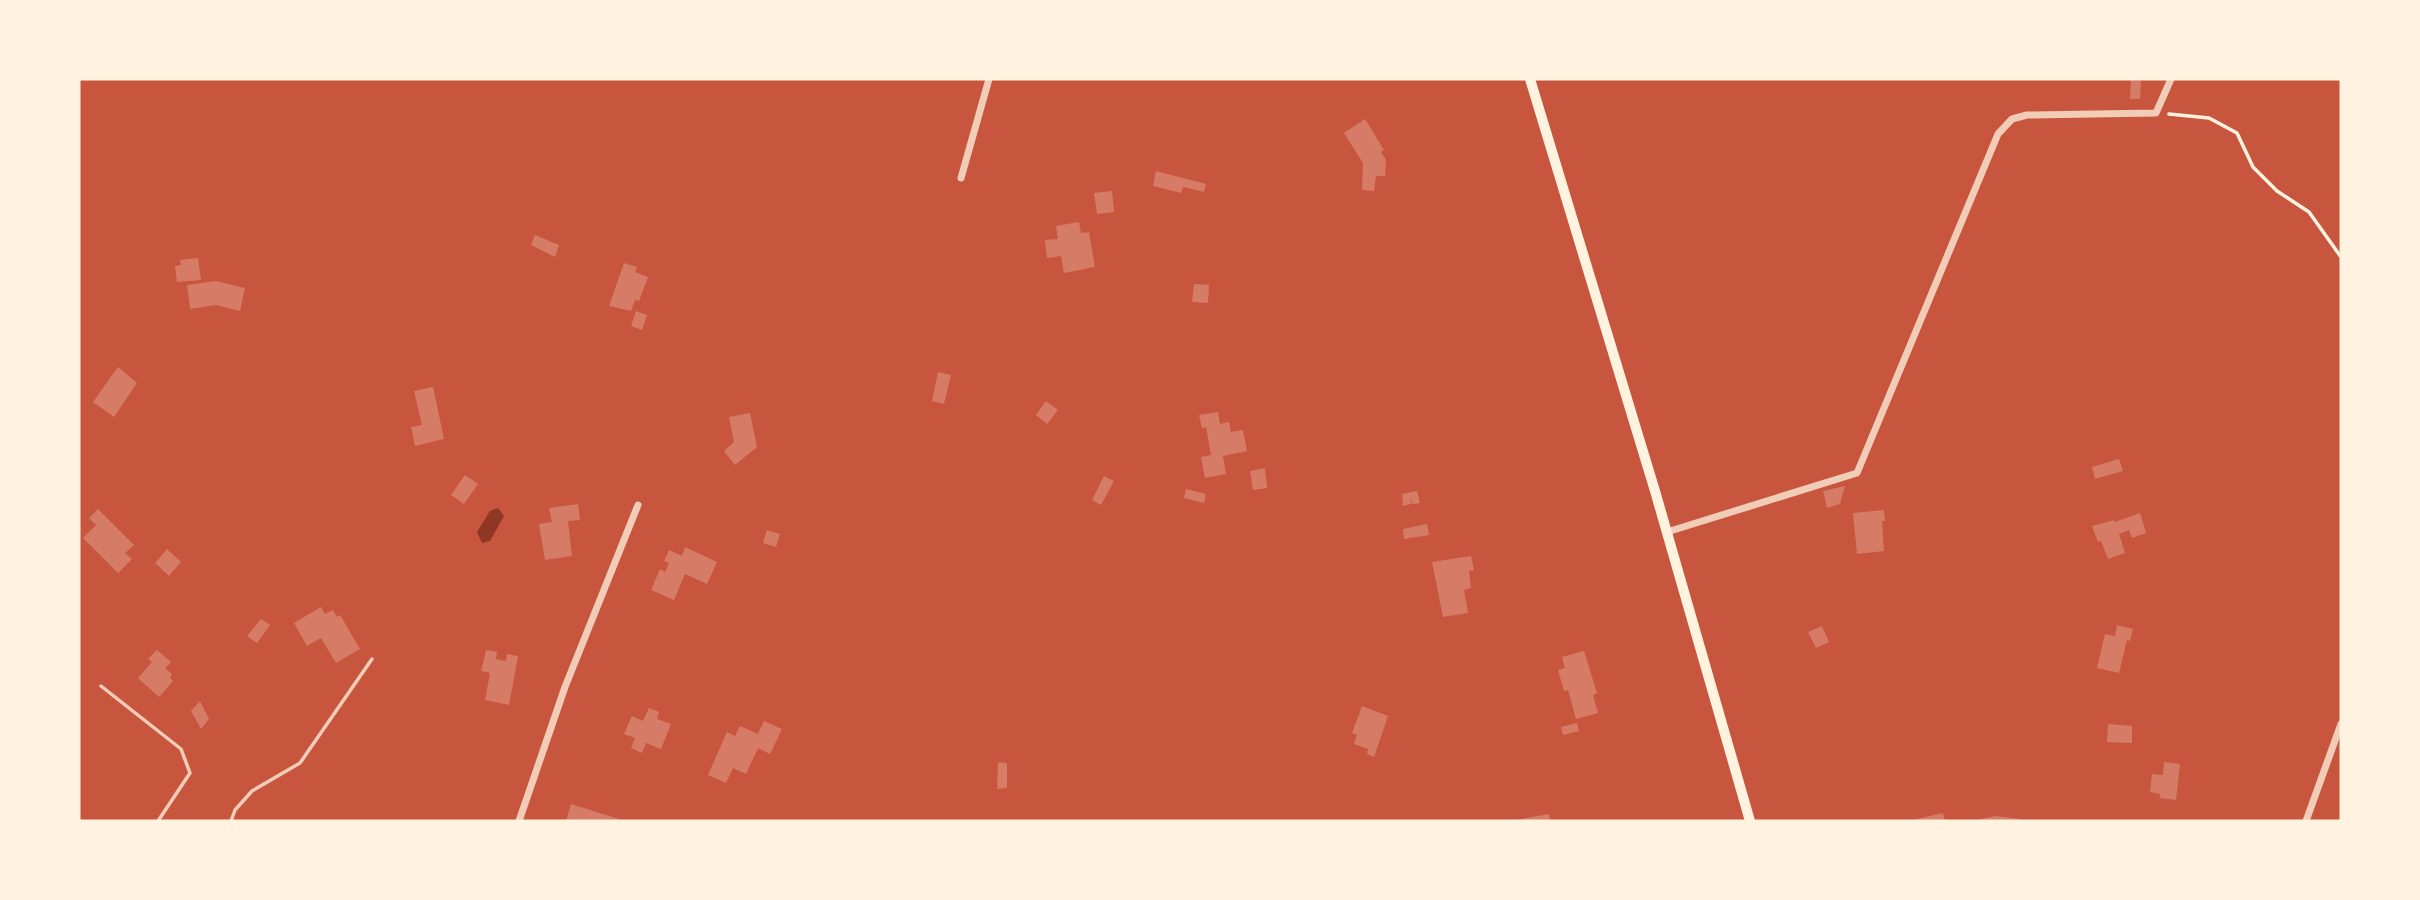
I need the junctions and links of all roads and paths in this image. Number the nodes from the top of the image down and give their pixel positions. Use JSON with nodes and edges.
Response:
{"nodes":[{"id":1,"x":989,"y":79,"type":"edge"},
{"id":2,"x":1530,"y":79,"type":"edge"},
{"id":3,"x":2171,"y":79,"type":"edge"},
{"id":4,"x":2156,"y":113,"type":"junction"},
{"id":5,"x":961,"y":178,"type":"dead end"},
{"id":6,"x":2341,"y":257,"type":"edge"},
{"id":7,"x":638,"y":505,"type":"dead end"},
{"id":8,"x":1667,"y":532,"type":"junction"},
{"id":9,"x":372,"y":659,"type":"dead end"},
{"id":10,"x":101,"y":686,"type":"dead end"},
{"id":11,"x":2341,"y":724,"type":"edge"},
{"id":12,"x":158,"y":821,"type":"edge"},
{"id":13,"x":231,"y":821,"type":"edge"},
{"id":14,"x":519,"y":821,"type":"edge"},
{"id":15,"x":1750,"y":821,"type":"edge"},
{"id":16,"x":2306,"y":821,"type":"edge"}],
"edges":[{"from":1,"to":5,"type":"street"},
{"from":2,"to":8,"type":"main road"},
{"from":3,"to":4,"type":"street"},
{"from":4,"to":6,"type":"path"},
{"from":4,"to":8,"type":"street"},
{"from":7,"to":14,"type":"street"},
{"from":8,"to":15,"type":"main road"},
{"from":9,"to":13,"type":"lane"},
{"from":10,"to":12,"type":"lane"},
{"from":11,"to":16,"type":"street"}]}
